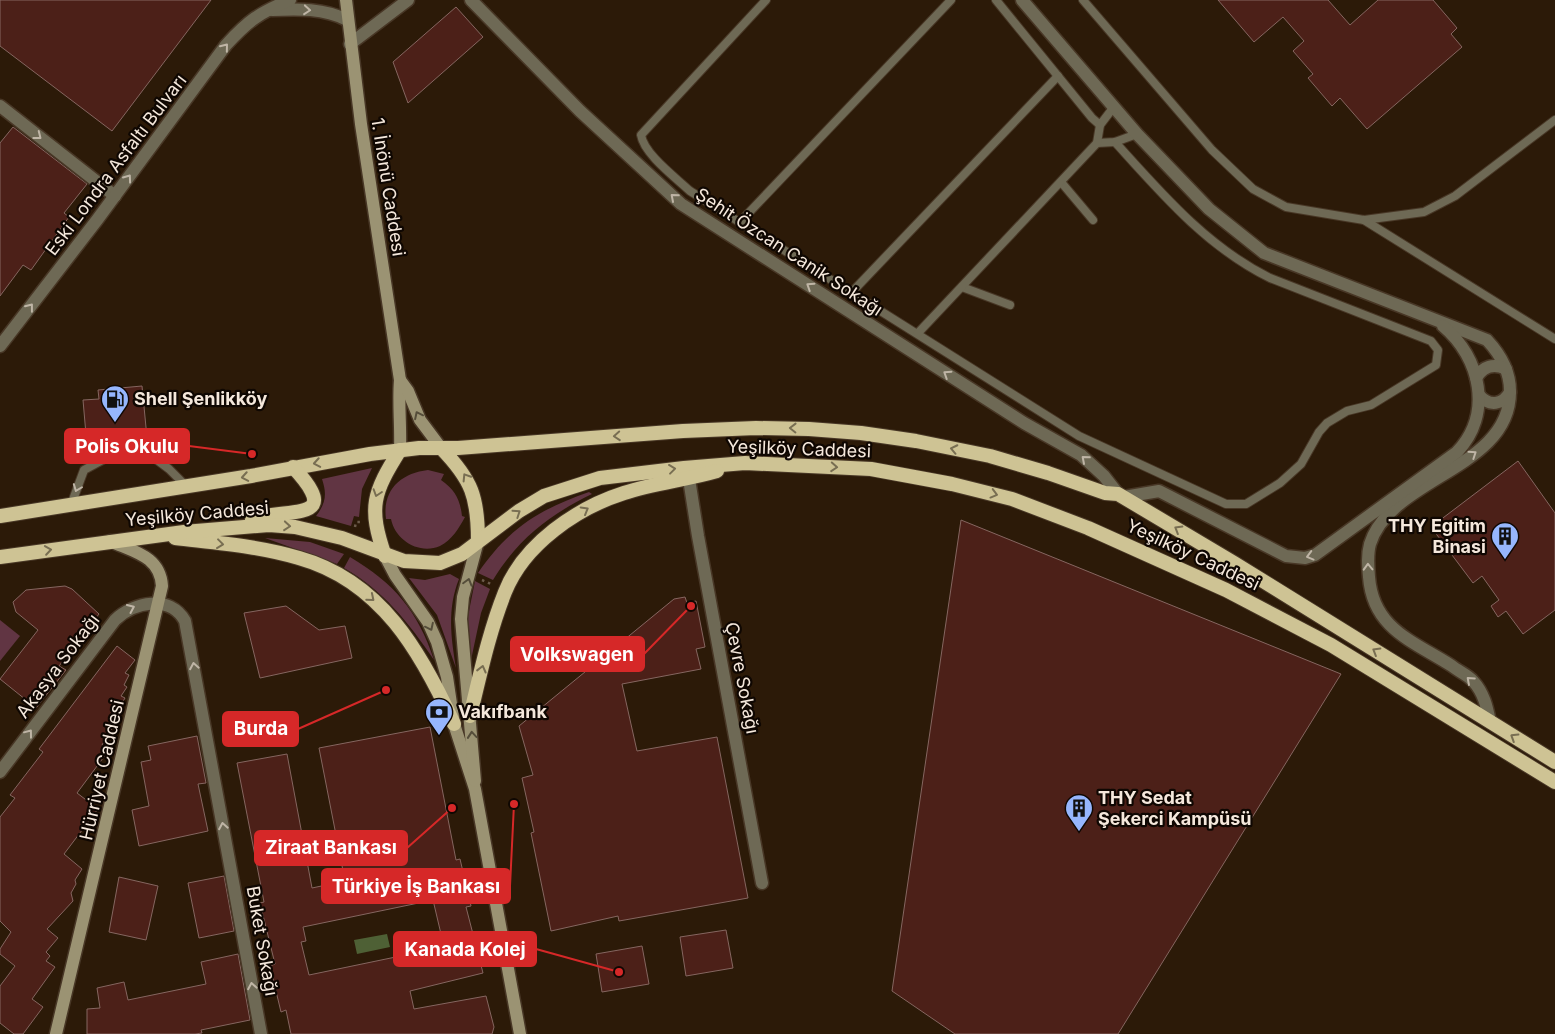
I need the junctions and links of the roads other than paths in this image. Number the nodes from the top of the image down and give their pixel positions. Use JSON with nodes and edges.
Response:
{"nodes":[{"id":1,"x":290,"y":0,"type":"edge"},
{"id":2,"x":346,"y":0,"type":"edge"},
{"id":3,"x":408,"y":0,"type":"edge"},
{"id":4,"x":471,"y":0,"type":"edge"},
{"id":5,"x":766,"y":0,"type":"edge"},
{"id":6,"x":951,"y":0,"type":"edge"},
{"id":7,"x":996,"y":0,"type":"edge"},
{"id":8,"x":1022,"y":0,"type":"edge"},
{"id":9,"x":1083,"y":0,"type":"edge"},
{"id":10,"x":265,"y":10,"type":"junction"},
{"id":11,"x":347,"y":20,"type":"junction"},
{"id":12,"x":350,"y":44,"type":"junction"},
{"id":13,"x":1058,"y":76,"type":"junction"},
{"id":14,"x":0,"y":106,"type":"edge"},
{"id":15,"x":1114,"y":108,"type":"junction"},
{"id":16,"x":1555,"y":120,"type":"edge"},
{"id":17,"x":1100,"y":125,"type":"junction"},
{"id":18,"x":1137,"y":134,"type":"junction"},
{"id":19,"x":1115,"y":142,"type":"junction"},
{"id":20,"x":1098,"y":143,"type":"junction"},
{"id":21,"x":1061,"y":182,"type":"junction"},
{"id":22,"x":115,"y":196,"type":"junction"},
{"id":23,"x":1093,"y":220,"type":"dead end"},
{"id":24,"x":1364,"y":220,"type":"junction"},
{"id":25,"x":740,"y":222,"type":"junction"},
{"id":26,"x":962,"y":287,"type":"junction"},
{"id":27,"x":852,"y":292,"type":"junction"},
{"id":28,"x":1010,"y":305,"type":"dead end"},
{"id":29,"x":1439,"y":323,"type":"junction"},
{"id":30,"x":918,"y":333,"type":"junction"},
{"id":31,"x":1555,"y":339,"type":"edge"},
{"id":32,"x":0,"y":346,"type":"edge"},
{"id":33,"x":1506,"y":369,"type":"junction"},
{"id":34,"x":1476,"y":378,"type":"junction"},
{"id":35,"x":400,"y":380,"type":"junction"},
{"id":36,"x":1510,"y":392,"type":"junction"},
{"id":37,"x":1479,"y":396,"type":"junction"},
{"id":38,"x":441,"y":448,"type":"junction"},
{"id":39,"x":400,"y":450,"type":"junction"},
{"id":40,"x":746,"y":463,"type":"junction"},
{"id":41,"x":293,"y":467,"type":"junction"},
{"id":42,"x":689,"y":479,"type":"junction"},
{"id":43,"x":186,"y":486,"type":"junction"},
{"id":44,"x":1121,"y":496,"type":"junction"},
{"id":45,"x":70,"y":505,"type":"junction"},
{"id":46,"x":0,"y":507,"type":"edge"},
{"id":47,"x":32,"y":511,"type":"junction"},
{"id":48,"x":0,"y":516,"type":"edge"},
{"id":49,"x":238,"y":526,"type":"junction"},
{"id":50,"x":155,"y":536,"type":"junction"},
{"id":51,"x":110,"y":541,"type":"junction"},
{"id":52,"x":478,"y":541,"type":"junction"},
{"id":53,"x":385,"y":556,"type":"junction"},
{"id":54,"x":0,"y":557,"type":"edge"},
{"id":55,"x":159,"y":605,"type":"junction"},
{"id":56,"x":470,"y":716,"type":"junction"},
{"id":57,"x":1490,"y":722,"type":"junction"},
{"id":58,"x":454,"y":724,"type":"junction"},
{"id":59,"x":1555,"y":762,"type":"edge"},
{"id":60,"x":0,"y":772,"type":"edge"},
{"id":61,"x":1555,"y":782,"type":"edge"},
{"id":62,"x":475,"y":789,"type":"junction"},
{"id":63,"x":762,"y":883,"type":"dead end"},
{"id":64,"x":56,"y":1034,"type":"edge"},
{"id":65,"x":261,"y":1034,"type":"edge"},
{"id":66,"x":520,"y":1034,"type":"edge"}],
"edges":[{"from":1,"to":10,"type":"street","name":"Eski Londra Asfaltı Bulvarı"},
{"from":2,"to":11,"type":"main road","name":"1. İnönü Caddesi"},
{"from":3,"to":12,"type":"street"},
{"from":44,"to":4,"type":"street","name":"Şehit Özcan Canik Sokağı","one_way":true},
{"from":5,"to":25,"type":"lane"},
{"from":6,"to":25,"type":"lane"},
{"from":7,"to":13,"type":"lane"},
{"from":8,"to":15,"type":"street"},
{"from":9,"to":24,"type":"lane"},
{"from":10,"to":11,"type":"street","one_way":true},
{"from":22,"to":10,"type":"street","name":"Eski Londra Asfaltı Bulvarı","one_way":true},
{"from":11,"to":12,"type":"main road","name":"1. İnönü Caddesi"},
{"from":12,"to":35,"type":"main road","name":"1. İnönü Caddesi"},
{"from":13,"to":17,"type":"lane"},
{"from":13,"to":27,"type":"lane"},
{"from":14,"to":22,"type":"street","one_way":true},
{"from":15,"to":17,"type":"lane"},
{"from":15,"to":18,"type":"street"},
{"from":16,"to":24,"type":"lane"},
{"from":17,"to":20,"type":"lane"},
{"from":18,"to":19,"type":"lane"},
{"from":18,"to":29,"type":"street"},
{"from":19,"to":20,"type":"lane"},
{"from":19,"to":30,"type":"lane"},
{"from":20,"to":21,"type":"lane"},
{"from":21,"to":23,"type":"lane"},
{"from":21,"to":26,"type":"lane"},
{"from":32,"to":22,"type":"street","name":"Eski Londra Asfaltı Bulvarı","one_way":true},
{"from":24,"to":31,"type":"lane"},
{"from":25,"to":27,"type":"lane"},
{"from":26,"to":28,"type":"lane"},
{"from":26,"to":30,"type":"lane"},
{"from":27,"to":30,"type":"lane"},
{"from":29,"to":33,"type":"street"},
{"from":29,"to":34,"type":"street"},
{"from":33,"to":34,"type":"street"},
{"from":33,"to":36,"type":"street"},
{"from":34,"to":37,"type":"street"},
{"from":38,"to":35,"type":"main road","one_way":true},
{"from":35,"to":39,"type":"main road"},
{"from":36,"to":37,"type":"street"},
{"from":57,"to":36,"type":"street","one_way":true},
{"from":37,"to":44,"type":"street","one_way":true},
{"from":38,"to":39,"type":"highway","name":"Yeşilköy Caddesi"},
{"from":44,"to":38,"type":"highway","name":"Yeşilköy Caddesi","one_way":true},
{"from":52,"to":38,"type":"highway","one_way":true},
{"from":39,"to":41,"type":"highway","name":"Yeşilköy Caddesi","one_way":true},
{"from":39,"to":53,"type":"highway","one_way":true},
{"from":40,"to":42,"type":"highway"},
{"from":52,"to":40,"type":"highway","name":"Yeşilköy Caddesi","one_way":true},
{"from":40,"to":61,"type":"highway","name":"Yeşilköy Caddesi","one_way":true},
{"from":41,"to":43,"type":"highway","name":"Yeşilköy Caddesi","one_way":true},
{"from":41,"to":49,"type":"highway"},
{"from":56,"to":42,"type":"highway","one_way":true},
{"from":42,"to":63,"type":"street","name":"Çevre Sokağı"},
{"from":43,"to":45,"type":"highway","name":"Yeşilköy Caddesi"},
{"from":43,"to":45,"type":"lane","one_way":true},
{"from":57,"to":44,"type":"highway","name":"Yeşilköy Caddesi","one_way":true},
{"from":45,"to":47,"type":"highway","name":"Yeşilköy Caddesi"},
{"from":46,"to":47,"type":"highway"},
{"from":47,"to":48,"type":"highway","name":"Yeşilköy Caddesi"},
{"from":49,"to":50,"type":"highway","name":"Yeşilköy Caddesi"},
{"from":49,"to":53,"type":"highway","name":"Yeşilköy Caddesi","one_way":true},
{"from":50,"to":51,"type":"highway","name":"Yeşilköy Caddesi"},
{"from":50,"to":58,"type":"highway","one_way":true},
{"from":54,"to":51,"type":"highway","name":"Yeşilköy Caddesi","one_way":true},
{"from":51,"to":55,"type":"main road","name":"Hürriyet Caddesi"},
{"from":52,"to":53,"type":"highway","name":"Yeşilköy Caddesi"},
{"from":56,"to":52,"type":"main road","one_way":true},
{"from":53,"to":58,"type":"main road","one_way":true},
{"from":60,"to":55,"type":"street","name":"Akasya Sokağı","one_way":true},
{"from":55,"to":64,"type":"main road","name":"Hürriyet Caddesi"},
{"from":65,"to":55,"type":"street","name":"Buket Sokağı","one_way":true},
{"from":62,"to":56,"type":"main road","one_way":true},
{"from":59,"to":57,"type":"highway","name":"Yeşilköy Caddesi","one_way":true},
{"from":58,"to":62,"type":"main road"},
{"from":62,"to":66,"type":"main road"}]}
